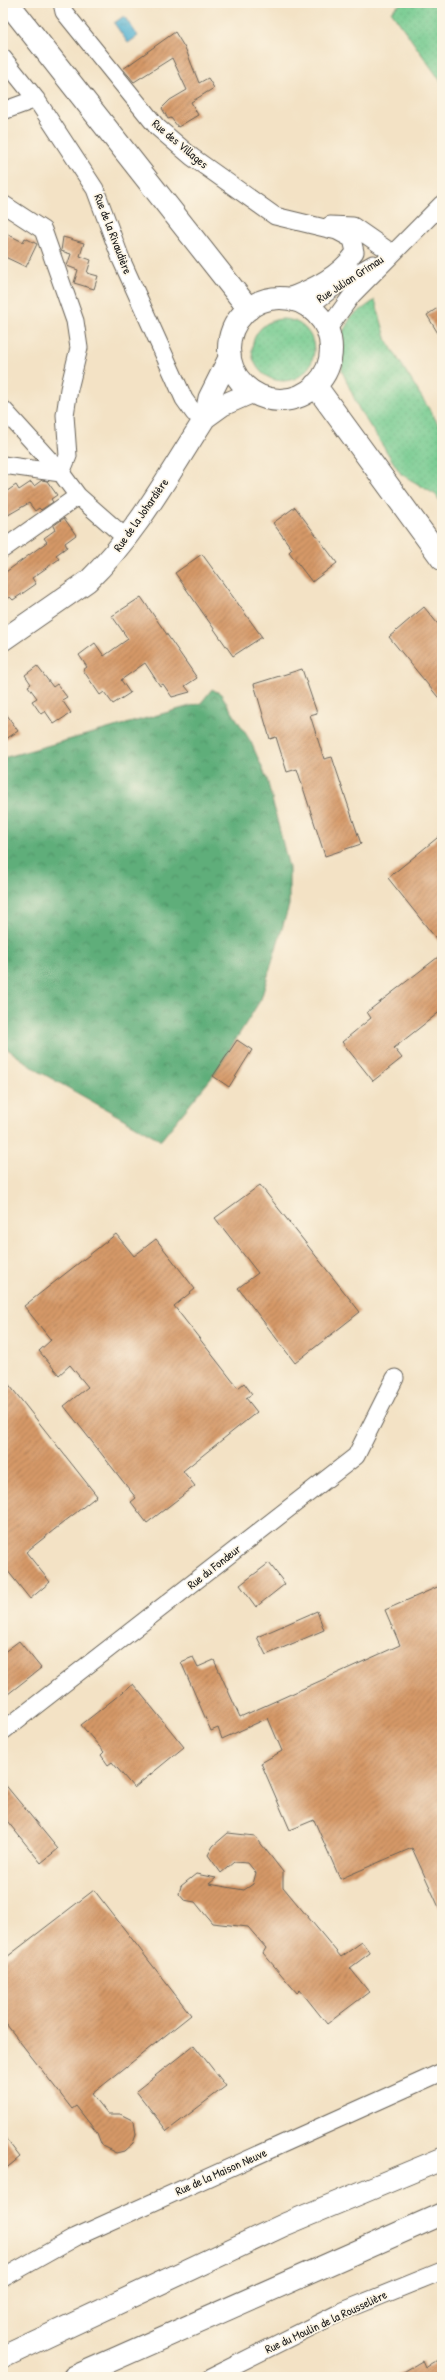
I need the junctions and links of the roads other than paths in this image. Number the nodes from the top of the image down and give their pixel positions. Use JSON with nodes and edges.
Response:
{"nodes":[{"id":1,"x":8,"y":3,"type":"edge"},
{"id":2,"x":62,"y":3,"type":"edge"},
{"id":3,"x":3,"y":58,"type":"edge"},
{"id":4,"x":36,"y":99,"type":"junction"},
{"id":5,"x":3,"y":111,"type":"edge"},
{"id":6,"x":3,"y":204,"type":"edge"},
{"id":7,"x":442,"y":204,"type":"edge"},
{"id":8,"x":316,"y":226,"type":"junction"},
{"id":9,"x":392,"y":253,"type":"junction"},
{"id":10,"x":285,"y":298,"type":"junction"},
{"id":11,"x":308,"y":307,"type":"junction"},
{"id":12,"x":248,"y":309,"type":"junction"},
{"id":13,"x":327,"y":330,"type":"junction"},
{"id":14,"x":230,"y":356,"type":"junction"},
{"id":15,"x":315,"y":385,"type":"junction"},
{"id":16,"x":253,"y":392,"type":"junction"},
{"id":17,"x":3,"y":409,"type":"edge"},
{"id":18,"x":205,"y":418,"type":"junction"},
{"id":19,"x":3,"y":464,"type":"edge"},
{"id":20,"x":61,"y":473,"type":"junction"},
{"id":21,"x":78,"y":496,"type":"junction"},
{"id":22,"x":11,"y":537,"type":"edge"},
{"id":23,"x":127,"y":539,"type":"junction"},
{"id":24,"x":3,"y":549,"type":"edge"},
{"id":25,"x":442,"y":559,"type":"edge"},
{"id":26,"x":3,"y":640,"type":"edge"},
{"id":27,"x":395,"y":1378,"type":"dead end"},
{"id":28,"x":3,"y":1731,"type":"edge"},
{"id":29,"x":442,"y":2072,"type":"edge"},
{"id":30,"x":442,"y":2159,"type":"edge"},
{"id":31,"x":442,"y":2214,"type":"edge"},
{"id":32,"x":442,"y":2271,"type":"edge"},
{"id":33,"x":3,"y":2278,"type":"edge"},
{"id":34,"x":3,"y":2357,"type":"edge"},
{"id":35,"x":74,"y":2377,"type":"edge"},
{"id":36,"x":211,"y":2377,"type":"edge"}],
"edges":[{"from":1,"to":12,"type":"main road"},
{"from":2,"to":8,"type":"street","name":"Rue des Villages"},
{"from":3,"to":4,"type":"street","name":"Rue de la Rivaudière"},
{"from":4,"to":5,"type":"street"},
{"from":4,"to":18,"type":"street","name":"Rue de la Rivaudière"},
{"from":6,"to":20,"type":"street"},
{"from":7,"to":9,"type":"street","name":"Rue Julian Grimau"},
{"from":8,"to":9,"type":"street"},
{"from":8,"to":10,"type":"street"},
{"from":9,"to":11,"type":"street","name":"Rue Julian Grimau"},
{"from":9,"to":13,"type":"street","name":"Rue Julian Grimau"},
{"from":10,"to":11,"type":"main road"},
{"from":10,"to":12,"type":"main road"},
{"from":11,"to":13,"type":"main road"},
{"from":12,"to":14,"type":"main road"},
{"from":13,"to":15,"type":"main road"},
{"from":14,"to":16,"type":"main road"},
{"from":14,"to":18,"type":"street","name":"Rue de la Johardière"},
{"from":15,"to":16,"type":"main road"},
{"from":15,"to":25,"type":"main road"},
{"from":16,"to":18,"type":"street","name":"Rue de la Johardière"},
{"from":17,"to":20,"type":"street"},
{"from":18,"to":23,"type":"street","name":"Rue de la Johardière"},
{"from":19,"to":20,"type":"street"},
{"from":20,"to":21,"type":"street"},
{"from":21,"to":22,"type":"street"},
{"from":21,"to":23,"type":"street"},
{"from":22,"to":24,"type":"street"},
{"from":23,"to":26,"type":"street","name":"Rue de la Johardière"},
{"from":27,"to":28,"type":"street","name":"Rue du Fondeur"},
{"from":29,"to":33,"type":"street","name":"Rue de la Maison Neuve"},
{"from":30,"to":34,"type":"main road"},
{"from":31,"to":35,"type":"main road"},
{"from":32,"to":36,"type":"street","name":"Rue du Moulin de la Rousselière"}]}
